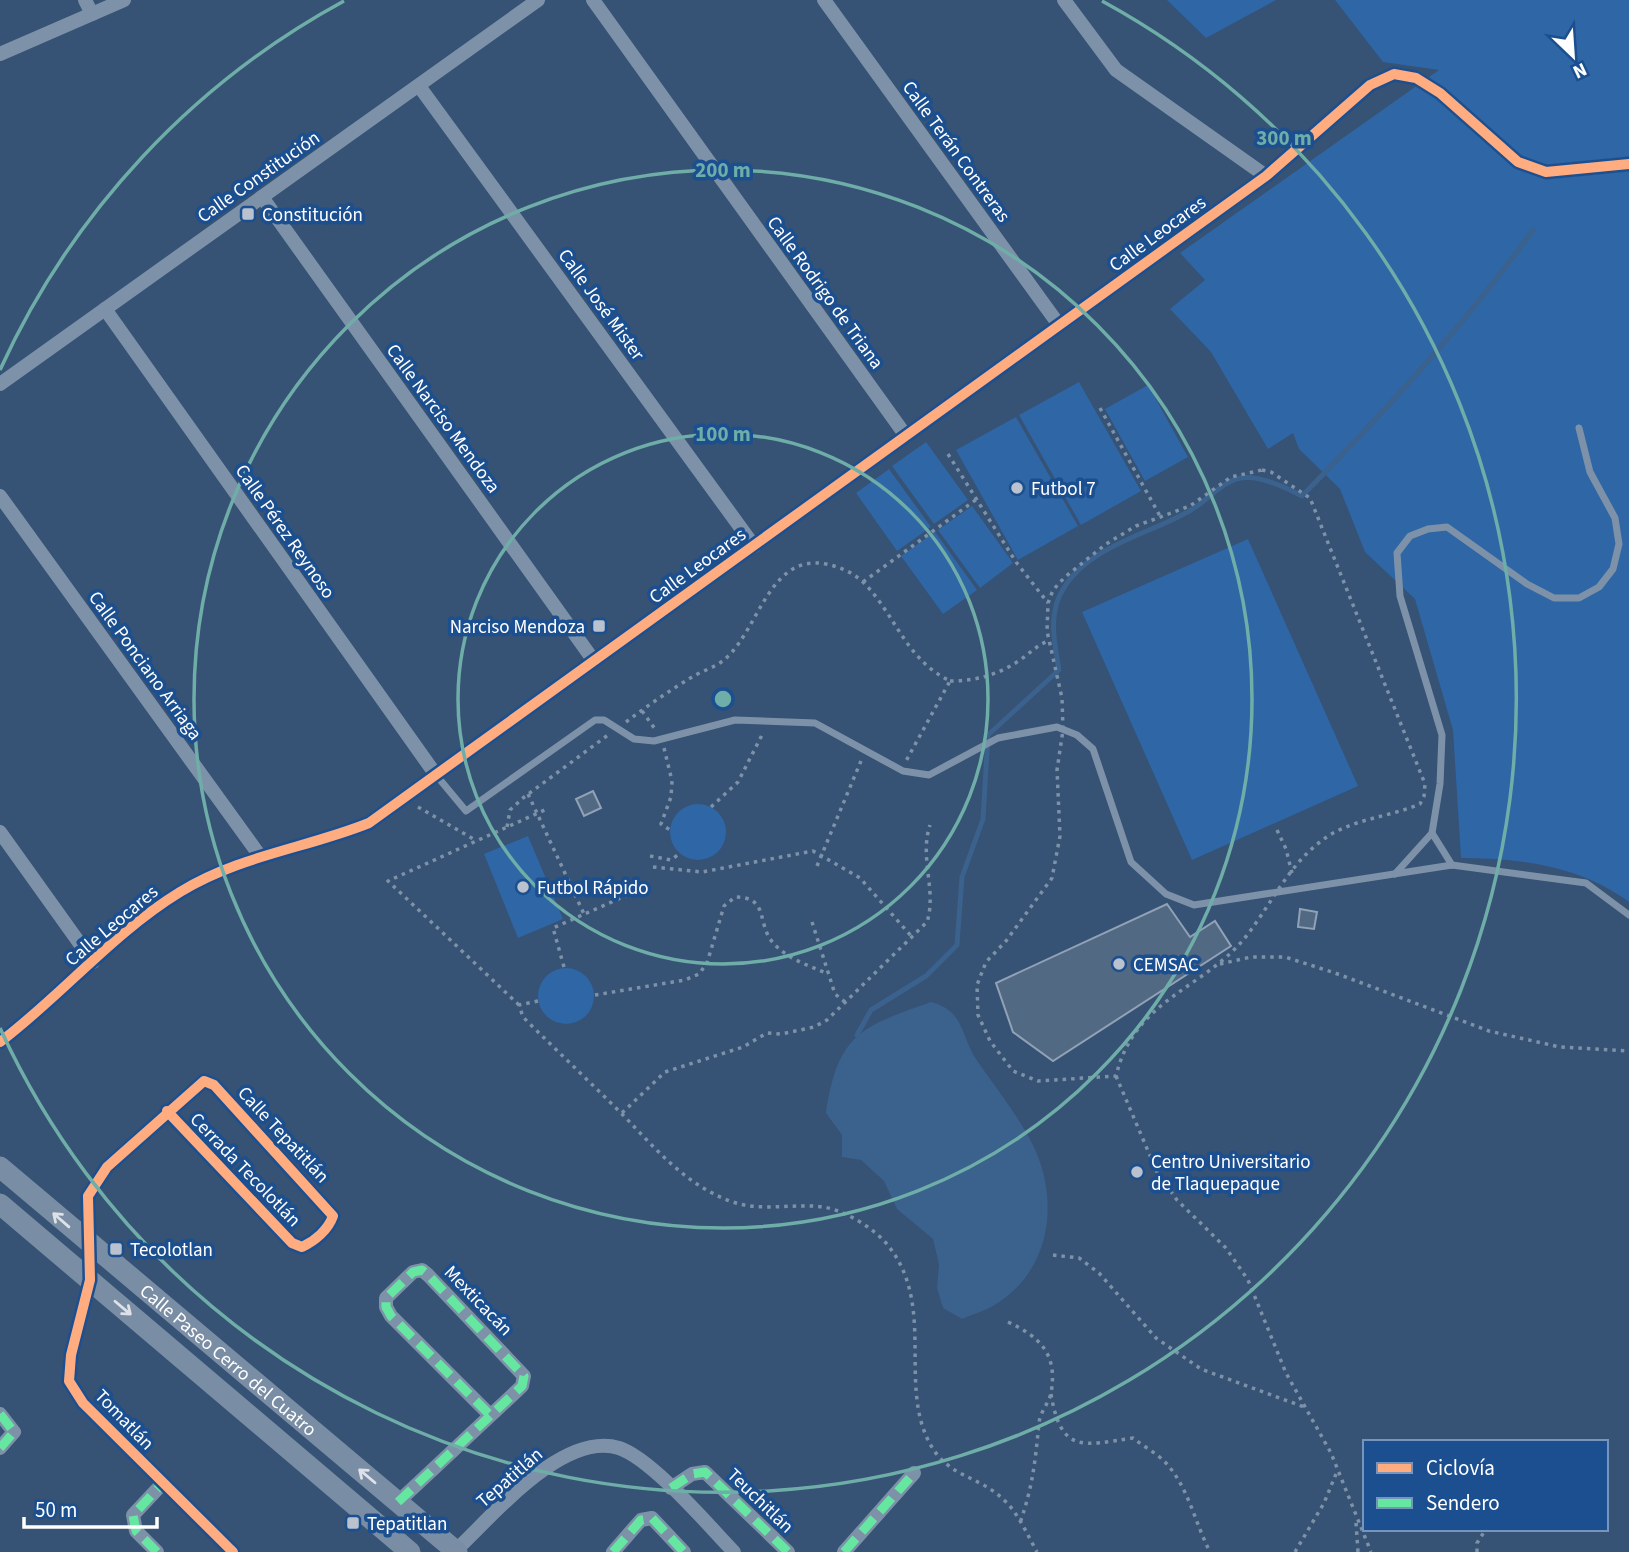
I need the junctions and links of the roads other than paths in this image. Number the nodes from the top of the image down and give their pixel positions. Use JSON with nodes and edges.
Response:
{"nodes":[{"id":1,"x":85,"y":0,"type":"edge"},
{"id":2,"x":124,"y":0,"type":"edge"},
{"id":3,"x":538,"y":0,"type":"edge"},
{"id":4,"x":593,"y":0,"type":"edge"},
{"id":5,"x":824,"y":0,"type":"edge"},
{"id":6,"x":1063,"y":0,"type":"edge"},
{"id":7,"x":92,"y":14,"type":"junction"},
{"id":8,"x":0,"y":54,"type":"edge"},
{"id":9,"x":419,"y":86,"type":"junction"},
{"id":10,"x":1629,"y":164,"type":"edge"},
{"id":11,"x":1266,"y":176,"type":"junction"},
{"id":12,"x":262,"y":197,"type":"junction"},
{"id":13,"x":105,"y":309,"type":"junction"},
{"id":14,"x":1059,"y":326,"type":"junction"},
{"id":15,"x":0,"y":384,"type":"edge"},
{"id":16,"x":1579,"y":428,"type":"dead end"},
{"id":17,"x":905,"y":436,"type":"junction"},
{"id":18,"x":0,"y":496,"type":"edge"},
{"id":19,"x":754,"y":546,"type":"junction"},
{"id":20,"x":594,"y":661,"type":"junction"},
{"id":21,"x":436,"y":775,"type":"junction"},
{"id":22,"x":0,"y":832,"type":"edge"},
{"id":23,"x":1432,"y":833,"type":"junction"},
{"id":24,"x":260,"y":856,"type":"junction"},
{"id":25,"x":1452,"y":864,"type":"junction"},
{"id":26,"x":1395,"y":874,"type":"junction"},
{"id":27,"x":1629,"y":915,"type":"edge"},
{"id":28,"x":93,"y":962,"type":"junction"},
{"id":29,"x":0,"y":1042,"type":"edge"},
{"id":30,"x":204,"y":1081,"type":"joint"},
{"id":31,"x":167,"y":1111,"type":"junction"},
{"id":32,"x":0,"y":1167,"type":"edge"},
{"id":33,"x":5,"y":1210,"type":"edge"},
{"id":34,"x":87,"y":1242,"type":"junction"},
{"id":35,"x":302,"y":1247,"type":"joint"},
{"id":36,"x":90,"y":1280,"type":"junction"},
{"id":37,"x":0,"y":1414,"type":"edge"},
{"id":38,"x":489,"y":1414,"type":"junction"},
{"id":39,"x":0,"y":1448,"type":"edge"},
{"id":40,"x":914,"y":1473,"type":"dead end"},
{"id":41,"x":163,"y":1483,"type":"junction"},
{"id":42,"x":671,"y":1488,"type":"junction"},
{"id":43,"x":398,"y":1502,"type":"junction"},
{"id":44,"x":158,"y":1552,"type":"edge"},
{"id":45,"x":233,"y":1552,"type":"edge"},
{"id":46,"x":410,"y":1552,"type":"edge"},
{"id":47,"x":455,"y":1552,"type":"edge"},
{"id":48,"x":613,"y":1552,"type":"edge"},
{"id":49,"x":684,"y":1552,"type":"edge"},
{"id":50,"x":734,"y":1552,"type":"edge"},
{"id":51,"x":788,"y":1552,"type":"edge"},
{"id":52,"x":844,"y":1552,"type":"edge"}],
"edges":[{"from":1,"to":7,"type":"street"},
{"from":2,"to":7,"type":"street"},
{"from":3,"to":9,"type":"street","name":"Calle Constitución"},
{"from":4,"to":17,"type":"street","name":"Calle Rodrigo de Triana"},
{"from":5,"to":14,"type":"street","name":"Calle Terán Contreras"},
{"from":6,"to":11,"type":"street"},
{"from":7,"to":8,"type":"street"},
{"from":9,"to":12,"type":"street","name":"Calle Constitución"},
{"from":9,"to":19,"type":"street","name":"Calle José Mister"},
{"from":10,"to":11,"type":"street","name":"Calle Leocares"},
{"from":11,"to":14,"type":"street","name":"Calle Leocares"},
{"from":12,"to":13,"type":"street","name":"Calle Constitución"},
{"from":12,"to":20,"type":"street","name":"Calle Narciso Mendoza"},
{"from":13,"to":15,"type":"street","name":"Calle Constitución"},
{"from":13,"to":21,"type":"street","name":"Calle Pérez Reynoso"},
{"from":14,"to":17,"type":"street","name":"Calle Leocares"},
{"from":16,"to":23,"type":"lane"},
{"from":17,"to":19,"type":"street","name":"Calle Leocares"},
{"from":18,"to":24,"type":"street","name":"Calle Ponciano Arriaga"},
{"from":19,"to":20,"type":"street","name":"Calle Leocares"},
{"from":20,"to":21,"type":"street","name":"Calle Leocares"},
{"from":21,"to":24,"type":"street","name":"Calle Leocares"},
{"from":21,"to":26,"type":"lane"},
{"from":22,"to":28,"type":"street"},
{"from":23,"to":25,"type":"lane"},
{"from":23,"to":26,"type":"lane"},
{"from":24,"to":28,"type":"street","name":"Calle Leocares"},
{"from":25,"to":26,"type":"lane"},
{"from":25,"to":27,"type":"lane"},
{"from":28,"to":29,"type":"street","name":"Calle Leocares"},
{"from":30,"to":31,"type":"street","name":"Cerrada Tecolotlán"},
{"from":30,"to":35,"type":"street","name":"Calle Tepatitlán"},
{"from":31,"to":34,"type":"street","name":"Cerrada Tecolotlán"},
{"from":31,"to":35,"type":"street","name":"Cerrada Tecolotlán"},
{"from":34,"to":32,"type":"street","name":"Calle Paseo Cerro del Cuatro","one_way":true},
{"from":33,"to":36,"type":"street","name":"Calle Paseo Cerro del Cuatro"},
{"from":34,"to":36,"type":"street","name":"Cerrada Tecolotlán"},
{"from":43,"to":34,"type":"street","name":"Calle Paseo Cerro del Cuatro","one_way":true},
{"from":36,"to":41,"type":"street","name":"Tomatlán"},
{"from":36,"to":46,"type":"street","name":"Calle Paseo Cerro del Cuatro","one_way":true},
{"from":37,"to":39,"type":"street"},
{"from":38,"to":38,"type":"street","name":"Mexticacán"},
{"from":38,"to":43,"type":"street","name":"Mexticacán"},
{"from":40,"to":52,"type":"street"},
{"from":41,"to":44,"type":"street"},
{"from":41,"to":45,"type":"street","name":"Tomatlán"},
{"from":42,"to":47,"type":"street","name":"Tepatitlán"},
{"from":42,"to":50,"type":"street"},
{"from":42,"to":51,"type":"street","name":"Teuchitlán"},
{"from":43,"to":47,"type":"street","name":"Calle Paseo Cerro del Cuatro"},
{"from":48,"to":49,"type":"street"}]}
